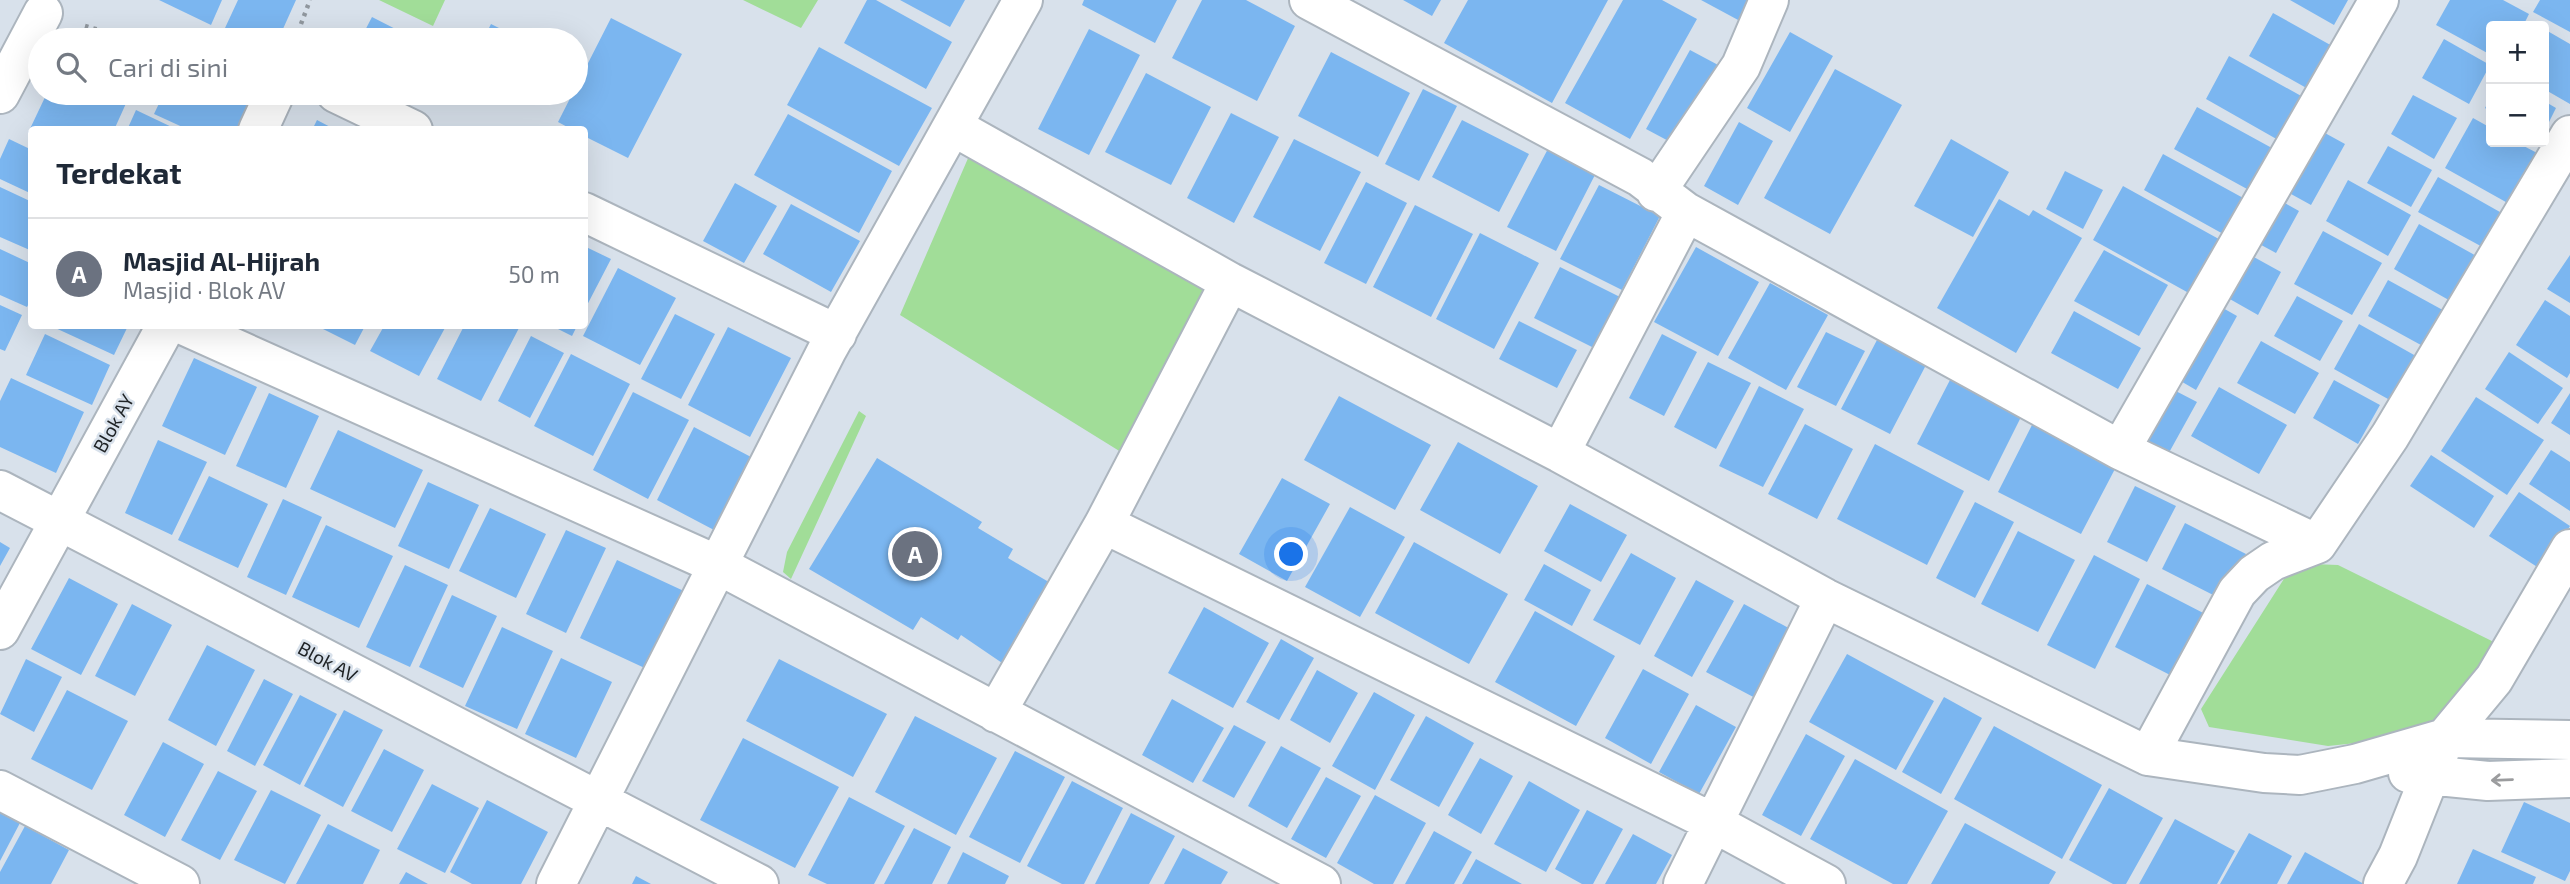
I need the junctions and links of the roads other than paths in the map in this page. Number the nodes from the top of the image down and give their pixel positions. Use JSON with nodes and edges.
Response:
{"nodes":[{"id":1,"x":1023,"y":0,"type":"edge"},
{"id":2,"x":1309,"y":0,"type":"edge"},
{"id":3,"x":1769,"y":0,"type":"edge"},
{"id":4,"x":2379,"y":0,"type":"edge"},
{"id":5,"x":43,"y":13,"type":"road end"},
{"id":6,"x":35,"y":28,"type":"edge"},
{"id":7,"x":28,"y":41,"type":"edge"},
{"id":8,"x":0,"y":94,"type":"edge"},
{"id":9,"x":269,"y":105,"type":"edge"},
{"id":10,"x":362,"y":105,"type":"edge"},
{"id":11,"x":260,"y":126,"type":"edge"},
{"id":12,"x":405,"y":126,"type":"edge"},
{"id":13,"x":954,"y":127,"type":"junction"},
{"id":14,"x":2570,"y":135,"type":"edge"},
{"id":15,"x":1671,"y":202,"type":"junction"},
{"id":16,"x":588,"y":214,"type":"edge"},
{"id":17,"x":1230,"y":282,"type":"junction"},
{"id":18,"x":164,"y":329,"type":"edge"},
{"id":19,"x":192,"y":329,"type":"edge"},
{"id":20,"x":837,"y":334,"type":"junction"},
{"id":21,"x":2120,"y":450,"type":"junction"},
{"id":22,"x":1560,"y":453,"type":"junction"},
{"id":23,"x":0,"y":489,"type":"edge"},
{"id":24,"x":60,"y":521,"type":"junction"},
{"id":25,"x":1104,"y":524,"type":"junction"},
{"id":26,"x":2316,"y":544,"type":"junction"},
{"id":27,"x":2570,"y":549,"type":"edge"},
{"id":28,"x":720,"y":566,"type":"junction"},
{"id":29,"x":1825,"y":598,"type":"junction"},
{"id":30,"x":0,"y":630,"type":"edge"},
{"id":31,"x":996,"y":713,"type":"junction"},
{"id":32,"x":2445,"y":738,"type":"junction"},
{"id":33,"x":2570,"y":740,"type":"edge"},
{"id":34,"x":2148,"y":756,"type":"junction"},
{"id":35,"x":2355,"y":764,"type":"junction"},
{"id":36,"x":2431,"y":776,"type":"junction"},
{"id":37,"x":2570,"y":778,"type":"edge"},
{"id":38,"x":0,"y":790,"type":"edge"},
{"id":39,"x":597,"y":802,"type":"junction"},
{"id":40,"x":1714,"y":823,"type":"junction"},
{"id":41,"x":180,"y":884,"type":"edge"},
{"id":42,"x":556,"y":884,"type":"edge"},
{"id":43,"x":759,"y":884,"type":"edge"},
{"id":44,"x":1321,"y":884,"type":"edge"},
{"id":45,"x":1683,"y":884,"type":"edge"},
{"id":46,"x":1826,"y":884,"type":"edge"},
{"id":47,"x":2383,"y":884,"type":"edge"}],
"edges":[{"from":1,"to":13,"type":"street"},
{"from":2,"to":15,"type":"street"},
{"from":3,"to":15,"type":"street"},
{"from":4,"to":21,"type":"street"},
{"from":5,"to":6,"type":"street"},
{"from":7,"to":8,"type":"street"},
{"from":9,"to":11,"type":"street"},
{"from":10,"to":12,"type":"street"},
{"from":13,"to":17,"type":"street"},
{"from":13,"to":20,"type":"street"},
{"from":14,"to":26,"type":"street"},
{"from":15,"to":21,"type":"street"},
{"from":15,"to":22,"type":"street"},
{"from":16,"to":20,"type":"street"},
{"from":17,"to":22,"type":"street"},
{"from":17,"to":25,"type":"street"},
{"from":18,"to":24,"type":"street","name":"Blok AY"},
{"from":19,"to":28,"type":"street"},
{"from":20,"to":28,"type":"street"},
{"from":21,"to":26,"type":"street"},
{"from":22,"to":29,"type":"street"},
{"from":23,"to":24,"type":"street","name":"Blok AV"},
{"from":24,"to":30,"type":"street","name":"Blok AY"},
{"from":24,"to":39,"type":"street","name":"Blok AV"},
{"from":25,"to":31,"type":"street"},
{"from":25,"to":40,"type":"street"},
{"from":26,"to":34,"type":"street"},
{"from":27,"to":32,"type":"street"},
{"from":28,"to":31,"type":"street"},
{"from":28,"to":39,"type":"street"},
{"from":29,"to":34,"type":"street"},
{"from":29,"to":40,"type":"street"},
{"from":31,"to":44,"type":"street"},
{"from":32,"to":33,"type":"street"},
{"from":32,"to":35,"type":"street"},
{"from":32,"to":36,"type":"street"},
{"from":34,"to":35,"type":"street"},
{"from":35,"to":36,"type":"street"},
{"from":37,"to":36,"type":"street","one_way":true},
{"from":36,"to":47,"type":"street"},
{"from":38,"to":41,"type":"street"},
{"from":39,"to":42,"type":"street"},
{"from":39,"to":43,"type":"street","name":"Blok AV"},
{"from":40,"to":45,"type":"street"},
{"from":40,"to":46,"type":"street"}]}
